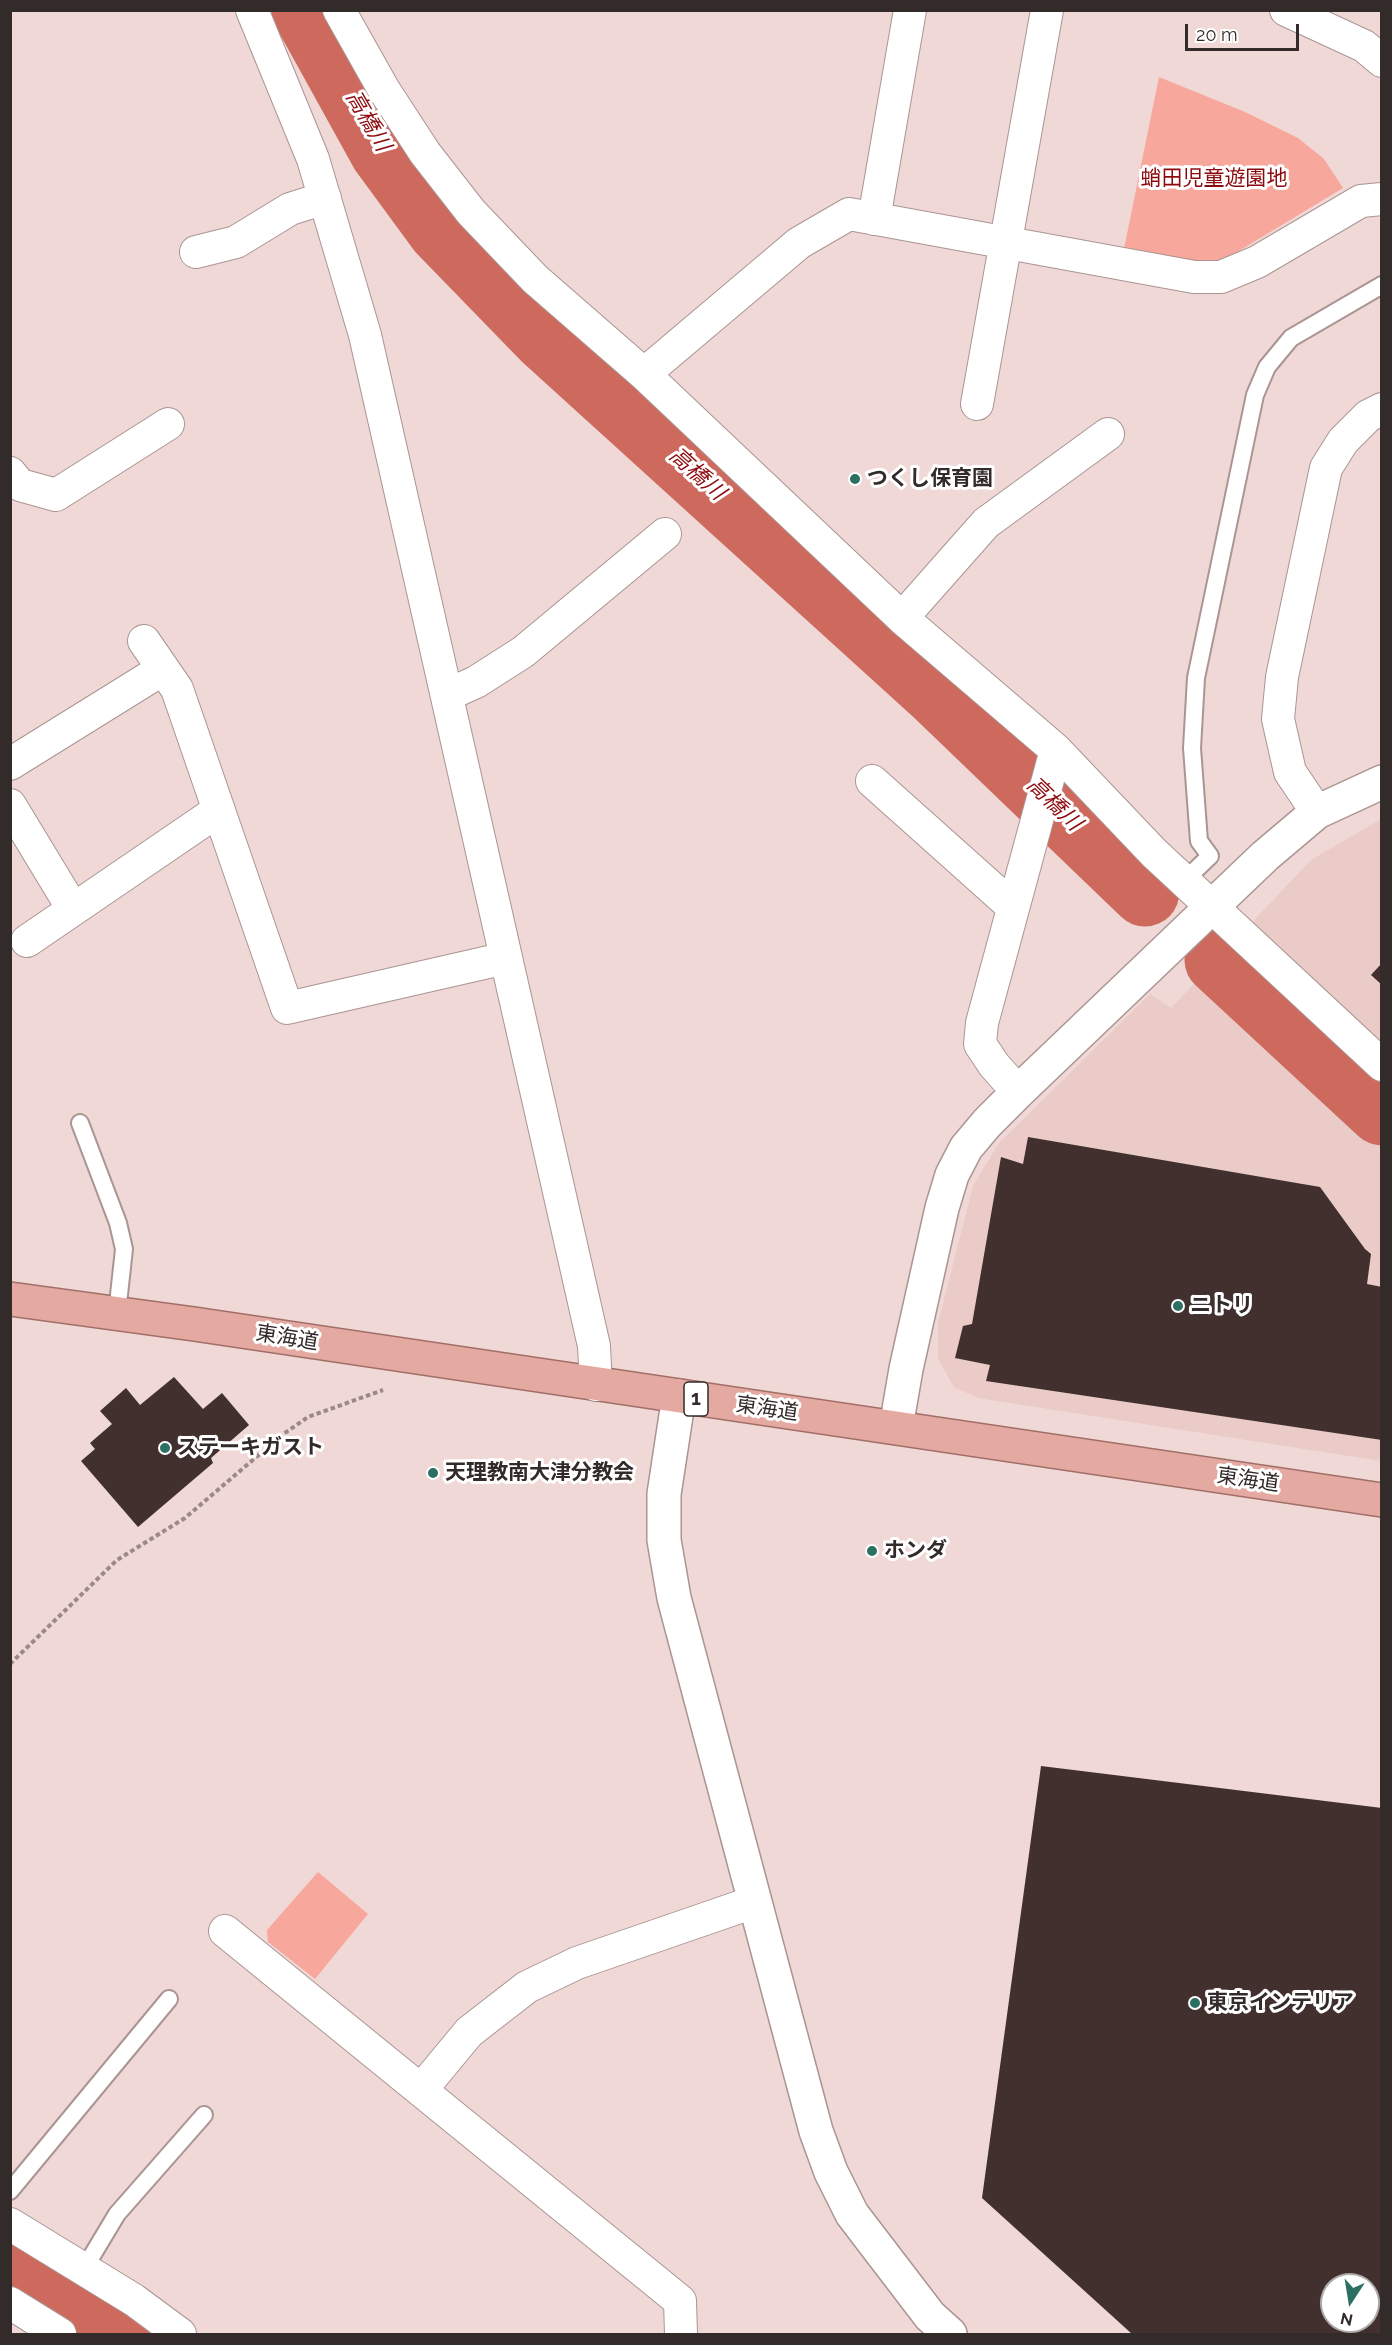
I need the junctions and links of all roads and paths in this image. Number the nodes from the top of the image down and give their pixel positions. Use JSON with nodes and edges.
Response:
{"nodes":[{"id":1,"x":252,"y":10,"type":"edge"},
{"id":2,"x":339,"y":10,"type":"edge"},
{"id":3,"x":910,"y":10,"type":"edge"},
{"id":4,"x":1047,"y":10,"type":"edge"},
{"id":5,"x":1286,"y":10,"type":"edge"},
{"id":6,"x":1382,"y":61,"type":"edge"},
{"id":7,"x":325,"y":198,"type":"junction"},
{"id":8,"x":1382,"y":199,"type":"edge"},
{"id":9,"x":874,"y":219,"type":"junction"},
{"id":10,"x":1006,"y":243,"type":"junction"},
{"id":11,"x":196,"y":252,"type":"dead end"},
{"id":12,"x":1382,"y":285,"type":"edge"},
{"id":13,"x":644,"y":374,"type":"junction"},
{"id":14,"x":977,"y":404,"type":"dead end"},
{"id":15,"x":1382,"y":409,"type":"edge"},
{"id":16,"x":168,"y":424,"type":"dead end"},
{"id":17,"x":1108,"y":434,"type":"dead end"},
{"id":18,"x":10,"y":473,"type":"edge"},
{"id":19,"x":665,"y":534,"type":"dead end"},
{"id":20,"x":902,"y":618,"type":"junction"},
{"id":21,"x":144,"y":641,"type":"dead end"},
{"id":22,"x":163,"y":669,"type":"junction"},
{"id":23,"x":447,"y":695,"type":"junction"},
{"id":24,"x":1053,"y":761,"type":"junction"},
{"id":25,"x":10,"y":764,"type":"edge"},
{"id":26,"x":872,"y":781,"type":"dead end"},
{"id":27,"x":1382,"y":782,"type":"edge"},
{"id":28,"x":10,"y":805,"type":"edge"},
{"id":29,"x":219,"y":810,"type":"junction"},
{"id":30,"x":1317,"y":812,"type":"junction"},
{"id":31,"x":1184,"y":881,"type":"junction"},
{"id":32,"x":1013,"y":907,"type":"junction"},
{"id":33,"x":1213,"y":908,"type":"junction"},
{"id":34,"x":73,"y":909,"type":"junction"},
{"id":35,"x":27,"y":941,"type":"dead end"},
{"id":36,"x":506,"y":958,"type":"junction"},
{"id":37,"x":1382,"y":1065,"type":"edge"},
{"id":38,"x":1018,"y":1092,"type":"junction"},
{"id":39,"x":80,"y":1123,"type":"dead end"},
{"id":40,"x":10,"y":1299,"type":"edge"},
{"id":41,"x":117,"y":1313,"type":"junction"},
{"id":42,"x":596,"y":1385,"type":"junction"},
{"id":43,"x":392,"y":1386,"type":"dead end"},
{"id":44,"x":679,"y":1396,"type":"junction"},
{"id":45,"x":896,"y":1428,"type":"junction"},
{"id":46,"x":1382,"y":1500,"type":"edge"},
{"id":47,"x":10,"y":1664,"type":"edge"},
{"id":48,"x":754,"y":1902,"type":"junction"},
{"id":49,"x":225,"y":1931,"type":"dead end"},
{"id":50,"x":169,"y":1999,"type":"dead end"},
{"id":51,"x":421,"y":2090,"type":"junction"},
{"id":52,"x":204,"y":2115,"type":"dead end"},
{"id":53,"x":10,"y":2191,"type":"edge"},
{"id":54,"x":10,"y":2224,"type":"edge"},
{"id":55,"x":84,"y":2270,"type":"junction"},
{"id":56,"x":10,"y":2303,"type":"edge"},
{"id":57,"x":60,"y":2334,"type":"edge"},
{"id":58,"x":180,"y":2334,"type":"edge"},
{"id":59,"x":681,"y":2334,"type":"edge"},
{"id":60,"x":950,"y":2334,"type":"edge"}],
"edges":[{"from":1,"to":7,"type":"street"},
{"from":2,"to":13,"type":"street"},
{"from":3,"to":9,"type":"street"},
{"from":4,"to":10,"type":"street"},
{"from":5,"to":6,"type":"street"},
{"from":7,"to":11,"type":"street"},
{"from":7,"to":23,"type":"street"},
{"from":8,"to":10,"type":"street"},
{"from":9,"to":10,"type":"street"},
{"from":9,"to":13,"type":"street"},
{"from":10,"to":14,"type":"street"},
{"from":12,"to":31,"type":"lane"},
{"from":13,"to":20,"type":"street"},
{"from":15,"to":30,"type":"street"},
{"from":16,"to":18,"type":"street"},
{"from":17,"to":20,"type":"street"},
{"from":19,"to":23,"type":"street"},
{"from":20,"to":24,"type":"street"},
{"from":21,"to":22,"type":"street"},
{"from":22,"to":25,"type":"street"},
{"from":22,"to":29,"type":"street"},
{"from":23,"to":36,"type":"street"},
{"from":24,"to":31,"type":"street"},
{"from":24,"to":32,"type":"street"},
{"from":26,"to":32,"type":"street"},
{"from":27,"to":30,"type":"street"},
{"from":28,"to":34,"type":"street"},
{"from":29,"to":34,"type":"street"},
{"from":29,"to":36,"type":"street"},
{"from":30,"to":33,"type":"street"},
{"from":31,"to":33,"type":"street"},
{"from":32,"to":38,"type":"street"},
{"from":33,"to":37,"type":"street"},
{"from":33,"to":38,"type":"street"},
{"from":34,"to":35,"type":"street"},
{"from":36,"to":42,"type":"street"},
{"from":38,"to":45,"type":"street"},
{"from":39,"to":41,"type":"lane"},
{"from":40,"to":41,"type":"highway","name":"東海道","number":"1"},
{"from":41,"to":42,"type":"highway","name":"東海道","number":"1"},
{"from":42,"to":44,"type":"highway","name":"東海道","number":"1"},
{"from":43,"to":47,"type":"path"},
{"from":44,"to":45,"type":"highway","name":"東海道","number":"1"},
{"from":44,"to":48,"type":"street"},
{"from":45,"to":46,"type":"highway","name":"東海道","number":"1"},
{"from":48,"to":51,"type":"street"},
{"from":48,"to":60,"type":"street"},
{"from":49,"to":51,"type":"street"},
{"from":50,"to":53,"type":"lane"},
{"from":51,"to":59,"type":"street"},
{"from":52,"to":55,"type":"lane"},
{"from":54,"to":55,"type":"street"},
{"from":55,"to":58,"type":"street"},
{"from":56,"to":57,"type":"street"}]}
